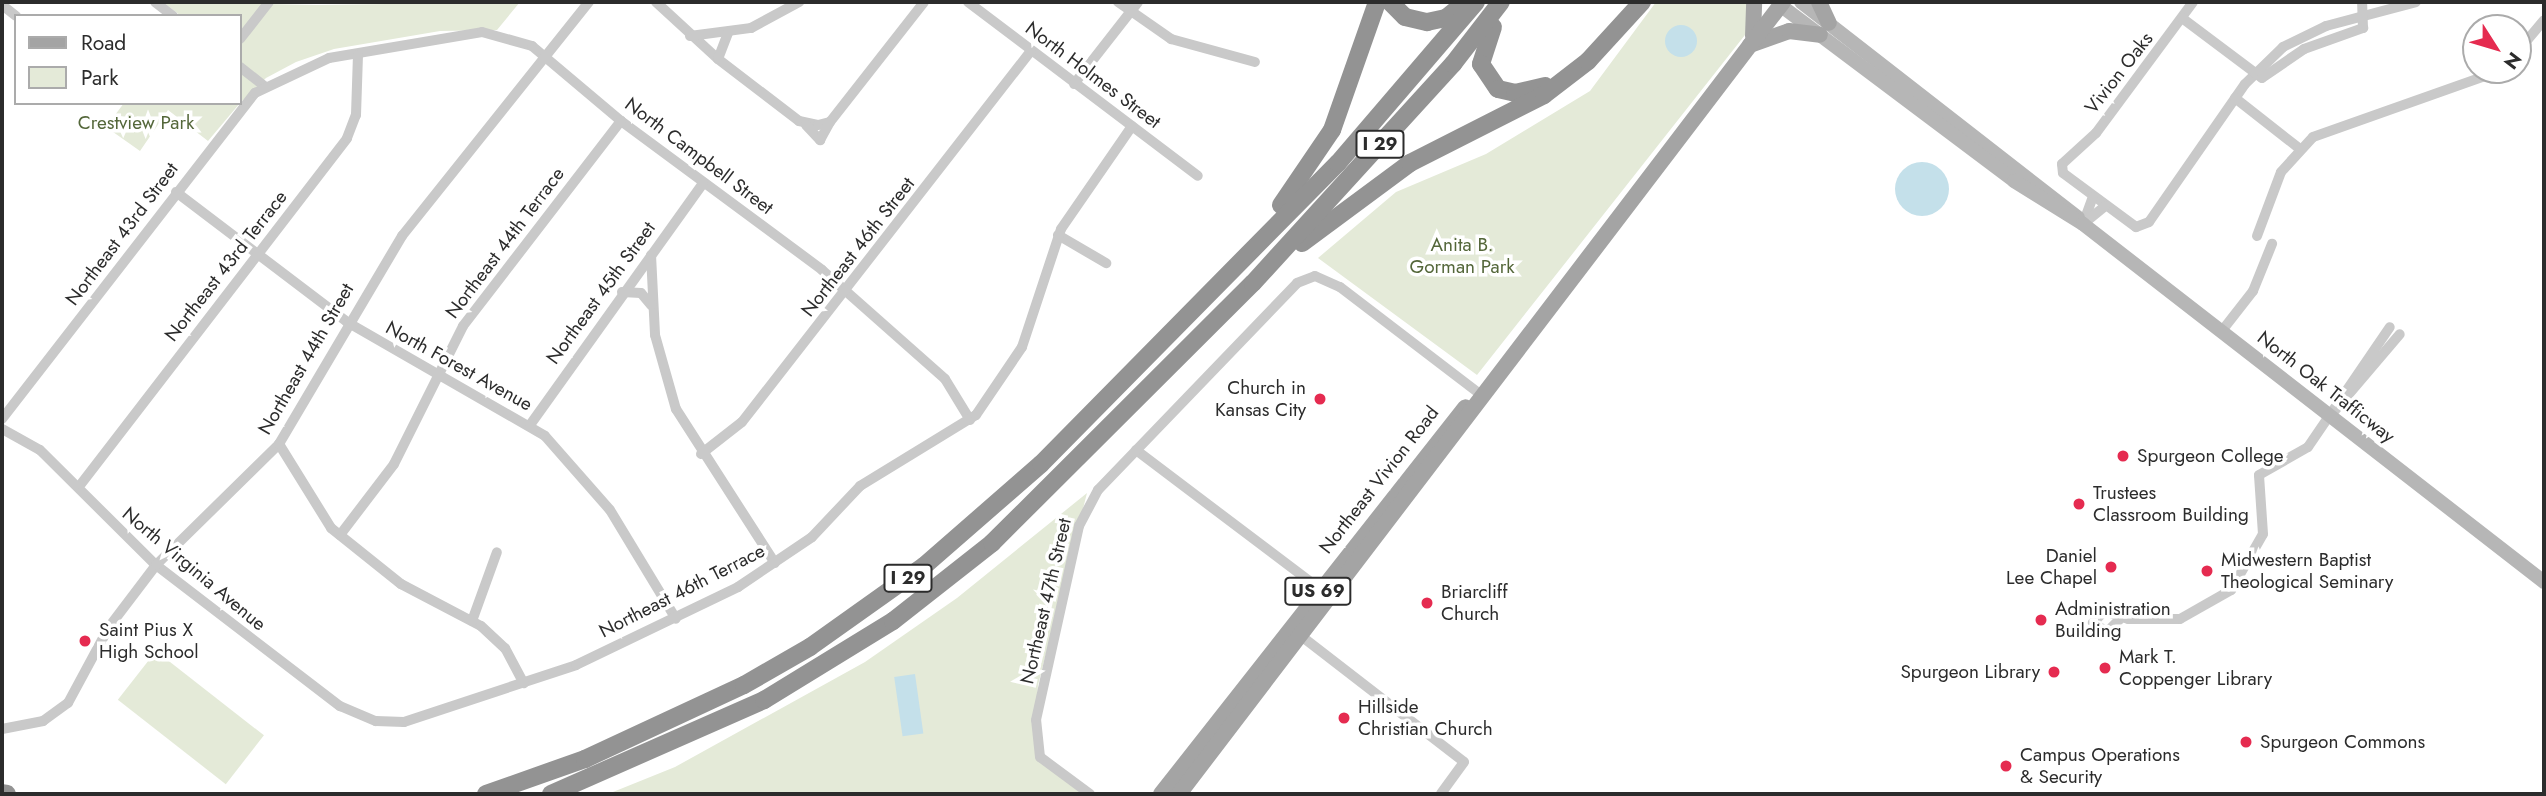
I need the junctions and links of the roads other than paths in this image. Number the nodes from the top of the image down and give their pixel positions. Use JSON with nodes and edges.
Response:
{"nodes":[{"id":1,"x":155,"y":2,"type":"edge"},
{"id":2,"x":269,"y":2,"type":"edge"},
{"id":3,"x":589,"y":2,"type":"edge"},
{"id":4,"x":656,"y":2,"type":"edge"},
{"id":5,"x":799,"y":2,"type":"edge"},
{"id":6,"x":924,"y":2,"type":"edge"},
{"id":7,"x":968,"y":2,"type":"edge"},
{"id":8,"x":1118,"y":2,"type":"edge"},
{"id":9,"x":1138,"y":2,"type":"edge"},
{"id":10,"x":1377,"y":2,"type":"edge"},
{"id":11,"x":1390,"y":2,"type":"edge"},
{"id":12,"x":1466,"y":2,"type":"edge"},
{"id":13,"x":1476,"y":2,"type":"edge"},
{"id":14,"x":1502,"y":2,"type":"edge"},
{"id":15,"x":1508,"y":2,"type":"edge"},
{"id":16,"x":1633,"y":2,"type":"edge"},
{"id":17,"x":1643,"y":2,"type":"edge"},
{"id":18,"x":1754,"y":2,"type":"edge"},
{"id":19,"x":1801,"y":2,"type":"edge"},
{"id":20,"x":1819,"y":2,"type":"edge"},
{"id":21,"x":2193,"y":2,"type":"edge"},
{"id":22,"x":2362,"y":2,"type":"edge"},
{"id":23,"x":2416,"y":2,"type":"edge"},
{"id":24,"x":1780,"y":3,"type":"edge"},
{"id":25,"x":1130,"y":11,"type":"junction"},
{"id":26,"x":170,"y":14,"type":"edge"},
{"id":27,"x":2366,"y":15,"type":"junction"},
{"id":28,"x":2182,"y":18,"type":"junction"},
{"id":29,"x":2544,"y":20,"type":"edge"},
{"id":30,"x":1824,"y":29,"type":"junction"},
{"id":31,"x":728,"y":33,"type":"junction"},
{"id":32,"x":2532,"y":34,"type":"edge"},
{"id":33,"x":242,"y":36,"type":"edge"},
{"id":34,"x":690,"y":36,"type":"junction"},
{"id":35,"x":1750,"y":45,"type":"junction"},
{"id":36,"x":1031,"y":51,"type":"junction"},
{"id":37,"x":543,"y":53,"type":"junction"},
{"id":38,"x":358,"y":55,"type":"junction"},
{"id":39,"x":719,"y":59,"type":"junction"},
{"id":40,"x":1255,"y":62,"type":"dead end"},
{"id":41,"x":242,"y":69,"type":"edge"},
{"id":42,"x":2256,"y":74,"type":"junction"},
{"id":43,"x":1074,"y":84,"type":"junction"},
{"id":44,"x":2462,"y":84,"type":"edge"},
{"id":45,"x":264,"y":86,"type":"junction"},
{"id":46,"x":2235,"y":98,"type":"junction"},
{"id":47,"x":621,"y":121,"type":"junction"},
{"id":48,"x":830,"y":122,"type":"junction"},
{"id":49,"x":806,"y":125,"type":"junction"},
{"id":50,"x":1132,"y":127,"type":"junction"},
{"id":51,"x":2300,"y":149,"type":"junction"},
{"id":52,"x":1198,"y":176,"type":"dead end"},
{"id":53,"x":703,"y":183,"type":"junction"},
{"id":54,"x":176,"y":192,"type":"junction"},
{"id":55,"x":2093,"y":197,"type":"junction"},
{"id":56,"x":2105,"y":206,"type":"junction"},
{"id":57,"x":2083,"y":224,"type":"junction"},
{"id":58,"x":1058,"y":236,"type":"junction"},
{"id":59,"x":2257,"y":236,"type":"dead end"},
{"id":60,"x":2272,"y":244,"type":"dead end"},
{"id":61,"x":1252,"y":248,"type":"junction"},
{"id":62,"x":256,"y":255,"type":"junction"},
{"id":63,"x":651,"y":255,"type":"junction"},
{"id":64,"x":1107,"y":263,"type":"dead end"},
{"id":65,"x":1253,"y":283,"type":"junction"},
{"id":66,"x":847,"y":290,"type":"junction"},
{"id":67,"x":622,"y":292,"type":"junction"},
{"id":68,"x":651,"y":305,"type":"junction"},
{"id":69,"x":347,"y":322,"type":"junction"},
{"id":70,"x":2390,"y":327,"type":"dead end"},
{"id":71,"x":2221,"y":332,"type":"junction"},
{"id":72,"x":2400,"y":334,"type":"dead end"},
{"id":73,"x":434,"y":376,"type":"junction"},
{"id":74,"x":1480,"y":394,"type":"junction"},
{"id":75,"x":2330,"y":416,"type":"junction"},
{"id":76,"x":2,"y":419,"type":"edge"},
{"id":77,"x":970,"y":419,"type":"junction"},
{"id":78,"x":530,"y":425,"type":"junction"},
{"id":79,"x":2,"y":429,"type":"edge"},
{"id":80,"x":279,"y":444,"type":"junction"},
{"id":81,"x":1136,"y":450,"type":"junction"},
{"id":82,"x":701,"y":454,"type":"junction"},
{"id":83,"x":81,"y":484,"type":"junction"},
{"id":84,"x":340,"y":535,"type":"junction"},
{"id":85,"x":497,"y":552,"type":"dead end"},
{"id":86,"x":775,"y":564,"type":"junction"},
{"id":87,"x":156,"y":565,"type":"junction"},
{"id":88,"x":2544,"y":582,"type":"edge"},
{"id":89,"x":1320,"y":589,"type":"junction"},
{"id":90,"x":2121,"y":618,"type":"dead end"},
{"id":91,"x":676,"y":619,"type":"junction"},
{"id":92,"x":472,"y":621,"type":"junction"},
{"id":93,"x":1296,"y":632,"type":"junction"},
{"id":94,"x":524,"y":683,"type":"junction"},
{"id":95,"x":376,"y":721,"type":"joint"},
{"id":96,"x":2,"y":729,"type":"edge"},
{"id":97,"x":1444,"y":791,"type":"edge"},
{"id":98,"x":2,"y":793,"type":"edge"},
{"id":99,"x":7,"y":794,"type":"edge"},
{"id":100,"x":486,"y":794,"type":"edge"},
{"id":101,"x":551,"y":794,"type":"edge"},
{"id":102,"x":1090,"y":794,"type":"edge"},
{"id":103,"x":1161,"y":794,"type":"edge"},
{"id":104,"x":1179,"y":794,"type":"edge"}],
"edges":[{"from":1,"to":26,"type":"street"},
{"from":2,"to":33,"type":"street"},
{"from":3,"to":37,"type":"street","name":"Northeast 44th Street"},
{"from":4,"to":34,"type":"street"},
{"from":5,"to":31,"type":"street"},
{"from":6,"to":48,"type":"street"},
{"from":7,"to":36,"type":"street","name":"North Holmes Street"},
{"from":8,"to":25,"type":"street"},
{"from":9,"to":25,"type":"street"},
{"from":10,"to":61,"type":"highway"},
{"from":11,"to":12,"type":"highway"},
{"from":13,"to":61,"type":"highway","number":"I 29"},
{"from":14,"to":65,"type":"highway","number":"I 29"},
{"from":15,"to":16,"type":"highway"},
{"from":17,"to":65,"type":"highway"},
{"from":18,"to":35,"type":"main road"},
{"from":19,"to":30,"type":"main road","name":"North Oak Trafficway"},
{"from":20,"to":30,"type":"main road"},
{"from":21,"to":28,"type":"street","name":"Vivion Oaks"},
{"from":22,"to":27,"type":"street"},
{"from":23,"to":27,"type":"street"},
{"from":24,"to":30,"type":"main road","name":"North Oak Trafficway"},
{"from":24,"to":35,"type":"main road","name":"Northeast Vivion Road","number":"US 69"},
{"from":25,"to":40,"type":"street"},
{"from":25,"to":43,"type":"street"},
{"from":27,"to":42,"type":"street"},
{"from":27,"to":42,"type":"street"},
{"from":28,"to":42,"type":"street"},
{"from":28,"to":55,"type":"street","name":"Vivion Oaks"},
{"from":29,"to":32,"type":"street"},
{"from":30,"to":35,"type":"main road"},
{"from":30,"to":57,"type":"main road","name":"North Oak Trafficway"},
{"from":31,"to":34,"type":"street"},
{"from":31,"to":39,"type":"street"},
{"from":34,"to":39,"type":"street"},
{"from":35,"to":74,"type":"main road","name":"Northeast Vivion Road","number":"US 69"},
{"from":36,"to":43,"type":"street","name":"North Holmes Street"},
{"from":36,"to":66,"type":"street","name":"Northeast 46th Street"},
{"from":37,"to":38,"type":"street","name":"North Campbell Street"},
{"from":37,"to":47,"type":"street","name":"North Campbell Street"},
{"from":37,"to":69,"type":"street","name":"Northeast 44th Street"},
{"from":38,"to":45,"type":"street","name":"Northeast 43rd Street"},
{"from":38,"to":62,"type":"street","name":"Northeast 43rd Terrace"},
{"from":39,"to":49,"type":"street"},
{"from":41,"to":45,"type":"street"},
{"from":42,"to":46,"type":"street"},
{"from":43,"to":50,"type":"street","name":"North Holmes Street"},
{"from":44,"to":51,"type":"street"},
{"from":45,"to":54,"type":"street","name":"Northeast 43rd Street"},
{"from":46,"to":51,"type":"street"},
{"from":46,"to":56,"type":"street"},
{"from":47,"to":53,"type":"street","name":"North Campbell Street"},
{"from":47,"to":73,"type":"street","name":"Northeast 44th Terrace"},
{"from":48,"to":49,"type":"street"},
{"from":48,"to":49,"type":"street"},
{"from":50,"to":52,"type":"street","name":"North Holmes Street"},
{"from":50,"to":58,"type":"street","name":"Northeast 46th Terrace"},
{"from":51,"to":59,"type":"street"},
{"from":53,"to":63,"type":"street","name":"Northeast 45th Street"},
{"from":53,"to":66,"type":"street","name":"North Campbell Street"},
{"from":54,"to":62,"type":"street","name":"North Forest Avenue"},
{"from":54,"to":76,"type":"street","name":"Northeast 43rd Street"},
{"from":55,"to":56,"type":"street"},
{"from":55,"to":57,"type":"street"},
{"from":56,"to":57,"type":"street"},
{"from":57,"to":71,"type":"main road","name":"North Oak Trafficway"},
{"from":58,"to":64,"type":"street"},
{"from":58,"to":77,"type":"street","name":"Northeast 46th Terrace"},
{"from":60,"to":71,"type":"street"},
{"from":61,"to":100,"type":"highway","number":"I 29"},
{"from":62,"to":69,"type":"street","name":"North Forest Avenue"},
{"from":62,"to":83,"type":"street","name":"Northeast 43rd Terrace"},
{"from":63,"to":67,"type":"street","name":"Northeast 45th Street"},
{"from":63,"to":68,"type":"street"},
{"from":65,"to":101,"type":"highway","number":"I 29"},
{"from":66,"to":77,"type":"street","name":"North Campbell Street"},
{"from":66,"to":82,"type":"street","name":"Northeast 46th Street"},
{"from":67,"to":68,"type":"street"},
{"from":67,"to":78,"type":"street","name":"Northeast 45th Street"},
{"from":68,"to":82,"type":"street"},
{"from":69,"to":73,"type":"street","name":"North Forest Avenue"},
{"from":69,"to":80,"type":"street","name":"Northeast 44th Street"},
{"from":70,"to":75,"type":"street"},
{"from":71,"to":75,"type":"main road","name":"North Oak Trafficway"},
{"from":72,"to":75,"type":"street"},
{"from":73,"to":78,"type":"street","name":"North Forest Avenue"},
{"from":73,"to":84,"type":"street","name":"Northeast 44th Terrace"},
{"from":74,"to":81,"type":"street","name":"Northeast 47th Street"},
{"from":74,"to":89,"type":"main road","name":"Northeast Vivion Road","number":"US 69"},
{"from":74,"to":93,"type":"main road","name":"Northeast Vivion Road","number":"US 69"},
{"from":75,"to":88,"type":"main road","name":"North Oak Trafficway"},
{"from":75,"to":90,"type":"street"},
{"from":77,"to":86,"type":"street","name":"Northeast 46th Terrace"},
{"from":78,"to":91,"type":"street","name":"North Forest Avenue"},
{"from":79,"to":83,"type":"street","name":"North Virginia Avenue"},
{"from":80,"to":84,"type":"street"},
{"from":80,"to":87,"type":"street","name":"Northeast 44th Street"},
{"from":81,"to":89,"type":"street"},
{"from":81,"to":102,"type":"street","name":"Northeast 47th Street"},
{"from":82,"to":86,"type":"street"},
{"from":83,"to":87,"type":"street","name":"North Virginia Avenue"},
{"from":84,"to":92,"type":"street"},
{"from":85,"to":92,"type":"street"},
{"from":86,"to":91,"type":"street","name":"Northeast 46th Terrace"},
{"from":87,"to":95,"type":"street","name":"North Virginia Avenue"},
{"from":87,"to":96,"type":"street","name":"Northeast 44th Street"},
{"from":89,"to":93,"type":"main road","name":"Northeast Vivion Road","number":"US 69"},
{"from":91,"to":94,"type":"street","name":"Northeast 46th Terrace"},
{"from":92,"to":94,"type":"street"},
{"from":93,"to":97,"type":"street"},
{"from":93,"to":103,"type":"main road","name":"Northeast Vivion Road","number":"US 69"},
{"from":93,"to":104,"type":"main road","name":"Northeast Vivion Road","number":"US 69"},
{"from":94,"to":95,"type":"street","name":"Northeast 46th Terrace"},
{"from":98,"to":99,"type":"highway"}]}
